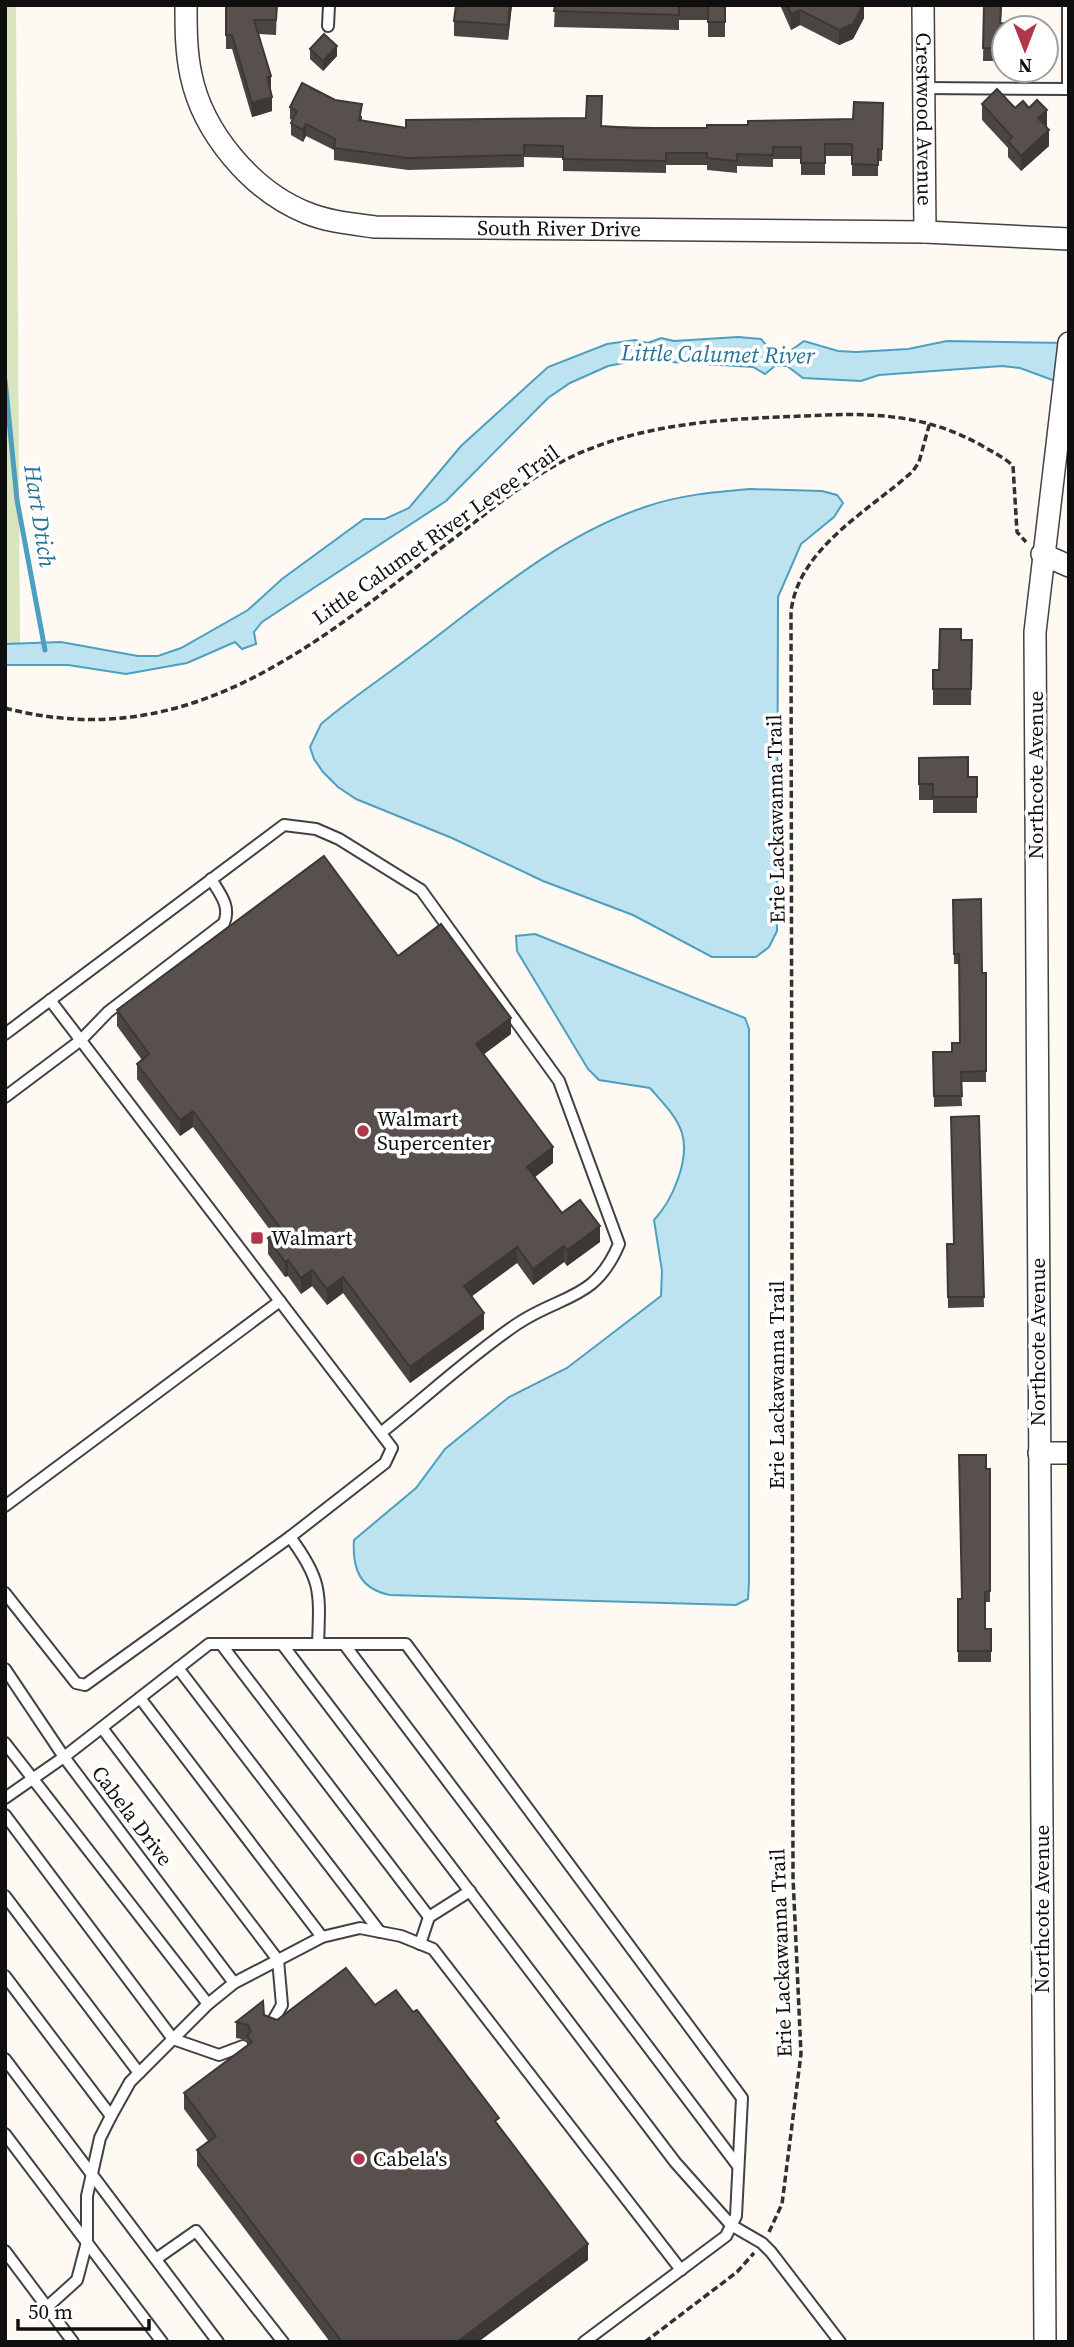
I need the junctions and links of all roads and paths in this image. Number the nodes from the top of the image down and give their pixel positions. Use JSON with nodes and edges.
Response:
{"nodes":[{"id":1,"x":186,"y":5,"type":"edge"},
{"id":2,"x":329,"y":5,"type":"edge"},
{"id":3,"x":923,"y":5,"type":"edge"},
{"id":4,"x":1068,"y":5,"type":"edge"},
{"id":5,"x":328,"y":26,"type":"dead end"},
{"id":6,"x":924,"y":88,"type":"junction"},
{"id":7,"x":1068,"y":89,"type":"edge"},
{"id":8,"x":925,"y":232,"type":"junction"},
{"id":9,"x":1069,"y":239,"type":"edge"},
{"id":10,"x":1069,"y":343,"type":"edge"},
{"id":11,"x":930,"y":422,"type":"junction"},
{"id":12,"x":1035,"y":548,"type":"junction"},
{"id":13,"x":1069,"y":566,"type":"edge"},
{"id":14,"x":5,"y":708,"type":"edge"},
{"id":15,"x":211,"y":879,"type":"junction"},
{"id":16,"x":50,"y":1000,"type":"junction"},
{"id":17,"x":5,"y":1034,"type":"edge"},
{"id":18,"x":81,"y":1040,"type":"junction"},
{"id":19,"x":5,"y":1097,"type":"edge"},
{"id":20,"x":280,"y":1301,"type":"junction"},
{"id":21,"x":382,"y":1432,"type":"junction"},
{"id":22,"x":1039,"y":1453,"type":"junction"},
{"id":23,"x":1069,"y":1453,"type":"edge"},
{"id":24,"x":5,"y":1506,"type":"edge"},
{"id":25,"x":290,"y":1537,"type":"junction"},
{"id":26,"x":5,"y":1593,"type":"edge"},
{"id":27,"x":221,"y":1644,"type":"junction"},
{"id":28,"x":282,"y":1644,"type":"junction"},
{"id":29,"x":318,"y":1644,"type":"junction"},
{"id":30,"x":344,"y":1644,"type":"junction"},
{"id":31,"x":5,"y":1668,"type":"edge"},
{"id":32,"x":178,"y":1668,"type":"junction"},
{"id":33,"x":141,"y":1698,"type":"junction"},
{"id":34,"x":102,"y":1728,"type":"junction"},
{"id":35,"x":5,"y":1743,"type":"edge"},
{"id":36,"x":64,"y":1757,"type":"junction"},
{"id":37,"x":32,"y":1777,"type":"junction"},
{"id":38,"x":5,"y":1798,"type":"edge"},
{"id":39,"x":5,"y":1815,"type":"edge"},
{"id":40,"x":470,"y":1891,"type":"junction"},
{"id":41,"x":5,"y":1896,"type":"edge"},
{"id":42,"x":429,"y":1917,"type":"junction"},
{"id":43,"x":380,"y":1932,"type":"junction"},
{"id":44,"x":322,"y":1937,"type":"junction"},
{"id":45,"x":420,"y":1944,"type":"junction"},
{"id":46,"x":278,"y":1960,"type":"junction"},
{"id":47,"x":5,"y":1976,"type":"edge"},
{"id":48,"x":234,"y":1983,"type":"junction"},
{"id":49,"x":208,"y":2004,"type":"junction"},
{"id":50,"x":270,"y":2026,"type":"edge"},
{"id":51,"x":173,"y":2039,"type":"junction"},
{"id":52,"x":243,"y":2046,"type":"edge"},
{"id":53,"x":5,"y":2059,"type":"edge"},
{"id":54,"x":139,"y":2073,"type":"junction"},
{"id":55,"x":111,"y":2116,"type":"junction"},
{"id":56,"x":5,"y":2134,"type":"edge"},
{"id":57,"x":738,"y":2165,"type":"junction"},
{"id":58,"x":91,"y":2175,"type":"junction"},
{"id":59,"x":731,"y":2225,"type":"junction"},
{"id":60,"x":87,"y":2242,"type":"junction"},
{"id":61,"x":762,"y":2243,"type":"junction"},
{"id":62,"x":5,"y":2251,"type":"edge"},
{"id":63,"x":156,"y":2259,"type":"junction"},
{"id":64,"x":681,"y":2270,"type":"junction"},
{"id":65,"x":47,"y":2307,"type":"junction"},
{"id":66,"x":73,"y":2342,"type":"edge"},
{"id":67,"x":162,"y":2342,"type":"edge"},
{"id":68,"x":218,"y":2342,"type":"edge"},
{"id":69,"x":283,"y":2342,"type":"edge"},
{"id":70,"x":584,"y":2342,"type":"edge"},
{"id":71,"x":645,"y":2342,"type":"edge"},
{"id":72,"x":840,"y":2342,"type":"edge"},
{"id":73,"x":1045,"y":2342,"type":"edge"}],
"edges":[{"from":1,"to":8,"type":"street","name":"South River Drive"},
{"from":2,"to":5,"type":"lane"},
{"from":3,"to":6,"type":"street","name":"Crestwood Avenue"},
{"from":4,"to":7,"type":"lane"},
{"from":6,"to":7,"type":"lane"},
{"from":6,"to":8,"type":"street","name":"Crestwood Avenue"},
{"from":8,"to":9,"type":"street","name":"South River Drive"},
{"from":10,"to":12,"type":"street","name":"Northcote Avenue"},
{"from":11,"to":12,"type":"path","name":"Little Calumet River Levee Trail"},
{"from":11,"to":14,"type":"path","name":"Little Calumet River Levee Trail"},
{"from":11,"to":61,"type":"path","name":"Erie Lackawanna Trail"},
{"from":12,"to":13,"type":"street"},
{"from":12,"to":22,"type":"street","name":"Northcote Avenue"},
{"from":15,"to":16,"type":"lane"},
{"from":15,"to":18,"type":"lane"},
{"from":15,"to":21,"type":"lane"},
{"from":16,"to":17,"type":"lane"},
{"from":16,"to":18,"type":"lane"},
{"from":18,"to":19,"type":"lane"},
{"from":18,"to":20,"type":"lane"},
{"from":20,"to":21,"type":"lane"},
{"from":20,"to":24,"type":"lane"},
{"from":21,"to":25,"type":"lane"},
{"from":22,"to":23,"type":"street"},
{"from":22,"to":73,"type":"street","name":"Northcote Avenue"},
{"from":25,"to":26,"type":"lane"},
{"from":25,"to":29,"type":"lane"},
{"from":27,"to":28,"type":"lane"},
{"from":27,"to":32,"type":"lane"},
{"from":27,"to":42,"type":"lane"},
{"from":28,"to":29,"type":"lane"},
{"from":28,"to":40,"type":"lane"},
{"from":29,"to":30,"type":"lane"},
{"from":30,"to":57,"type":"lane"},
{"from":30,"to":57,"type":"lane"},
{"from":31,"to":36,"type":"lane","name":"Cabela Drive"},
{"from":32,"to":33,"type":"lane"},
{"from":32,"to":43,"type":"lane"},
{"from":33,"to":34,"type":"lane"},
{"from":33,"to":44,"type":"lane"},
{"from":34,"to":36,"type":"lane"},
{"from":34,"to":46,"type":"lane"},
{"from":35,"to":37,"type":"lane"},
{"from":36,"to":37,"type":"lane"},
{"from":36,"to":48,"type":"lane","name":"Cabela Drive"},
{"from":37,"to":38,"type":"lane"},
{"from":37,"to":49,"type":"lane"},
{"from":39,"to":51,"type":"lane"},
{"from":40,"to":42,"type":"lane"},
{"from":40,"to":59,"type":"lane"},
{"from":41,"to":54,"type":"lane"},
{"from":42,"to":45,"type":"lane"},
{"from":43,"to":44,"type":"lane"},
{"from":43,"to":45,"type":"lane"},
{"from":44,"to":46,"type":"lane"},
{"from":45,"to":64,"type":"lane"},
{"from":46,"to":48,"type":"lane"},
{"from":46,"to":50,"type":"lane"},
{"from":47,"to":55,"type":"lane"},
{"from":48,"to":49,"type":"lane"},
{"from":49,"to":51,"type":"lane"},
{"from":51,"to":52,"type":"lane"},
{"from":51,"to":54,"type":"lane"},
{"from":53,"to":58,"type":"lane"},
{"from":54,"to":55,"type":"lane"},
{"from":55,"to":58,"type":"lane"},
{"from":56,"to":60,"type":"lane"},
{"from":57,"to":59,"type":"lane"},
{"from":58,"to":60,"type":"lane"},
{"from":58,"to":63,"type":"lane"},
{"from":59,"to":61,"type":"lane"},
{"from":59,"to":64,"type":"lane"},
{"from":60,"to":65,"type":"lane"},
{"from":60,"to":67,"type":"lane"},
{"from":61,"to":71,"type":"path","name":"Erie Lackawanna Trail"},
{"from":61,"to":72,"type":"lane"},
{"from":62,"to":65,"type":"lane"},
{"from":63,"to":68,"type":"lane"},
{"from":63,"to":69,"type":"lane"},
{"from":64,"to":70,"type":"lane"},
{"from":65,"to":66,"type":"lane"}]}
